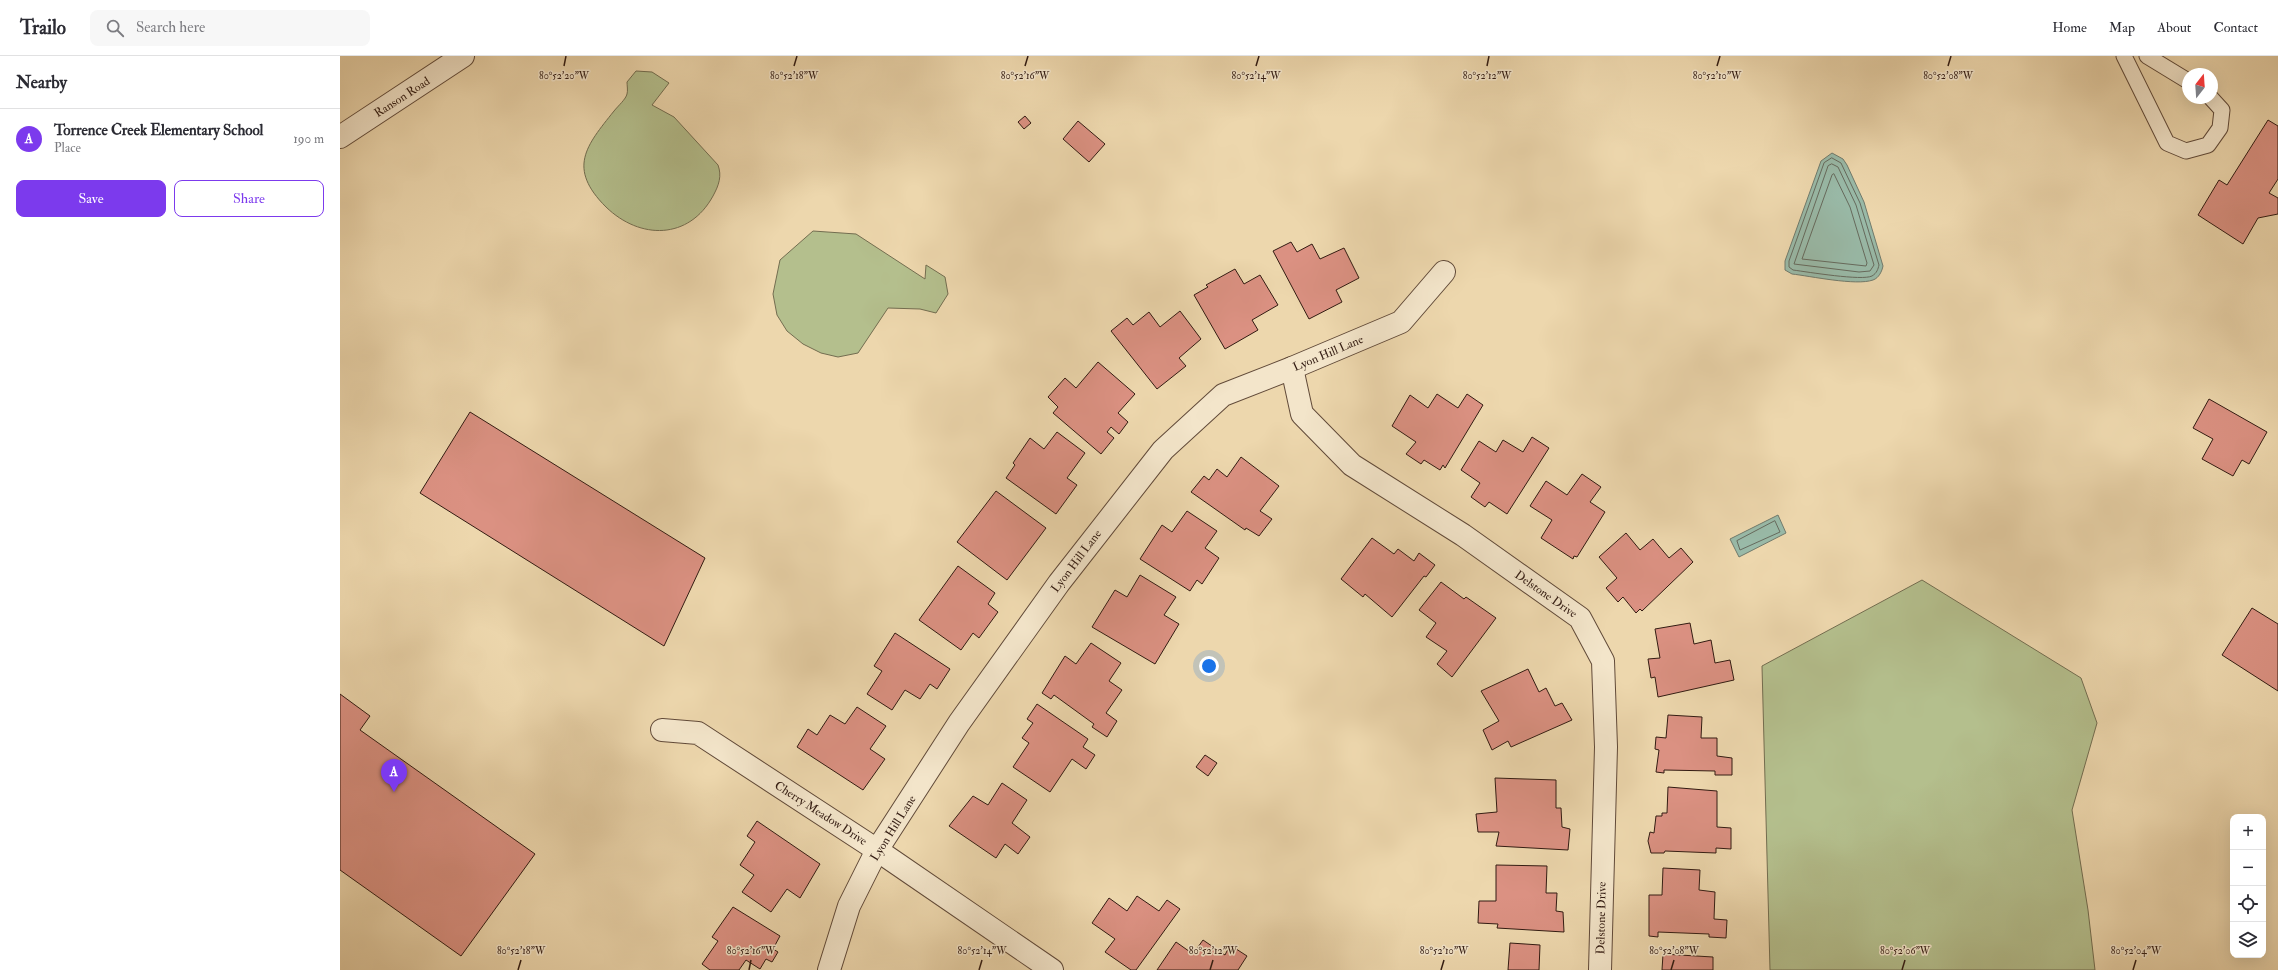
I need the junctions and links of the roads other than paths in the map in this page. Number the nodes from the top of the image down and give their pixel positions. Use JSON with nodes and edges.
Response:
{"nodes":[{"id":1,"x":463,"y":56,"type":"edge"},
{"id":2,"x":2124,"y":56,"type":"edge"},
{"id":3,"x":2147,"y":56,"type":"edge"},
{"id":4,"x":2182,"y":76,"type":"edge"},
{"id":5,"x":2216,"y":104,"type":"edge"},
{"id":6,"x":340,"y":137,"type":"edge"},
{"id":7,"x":1444,"y":272,"type":"dead end"},
{"id":8,"x":1292,"y":368,"type":"junction"},
{"id":9,"x":662,"y":730,"type":"dead end"},
{"id":10,"x":877,"y":850,"type":"junction"},
{"id":11,"x":829,"y":970,"type":"edge"},
{"id":12,"x":1052,"y":970,"type":"edge"},
{"id":13,"x":1600,"y":970,"type":"edge"}],
"edges":[{"from":1,"to":6,"type":"street","name":"Ranson Road"},
{"from":2,"to":5,"type":"lane"},
{"from":3,"to":4,"type":"lane"},
{"from":7,"to":8,"type":"street","name":"Lyon Hill Lane"},
{"from":8,"to":10,"type":"street","name":"Lyon Hill Lane"},
{"from":8,"to":13,"type":"street","name":"Delstone Drive"},
{"from":9,"to":10,"type":"street","name":"Cherry Meadow Drive"},
{"from":10,"to":11,"type":"street","name":"Lyon Hill Lane"},
{"from":10,"to":12,"type":"street","name":"Cherry Meadow Drive"}]}
